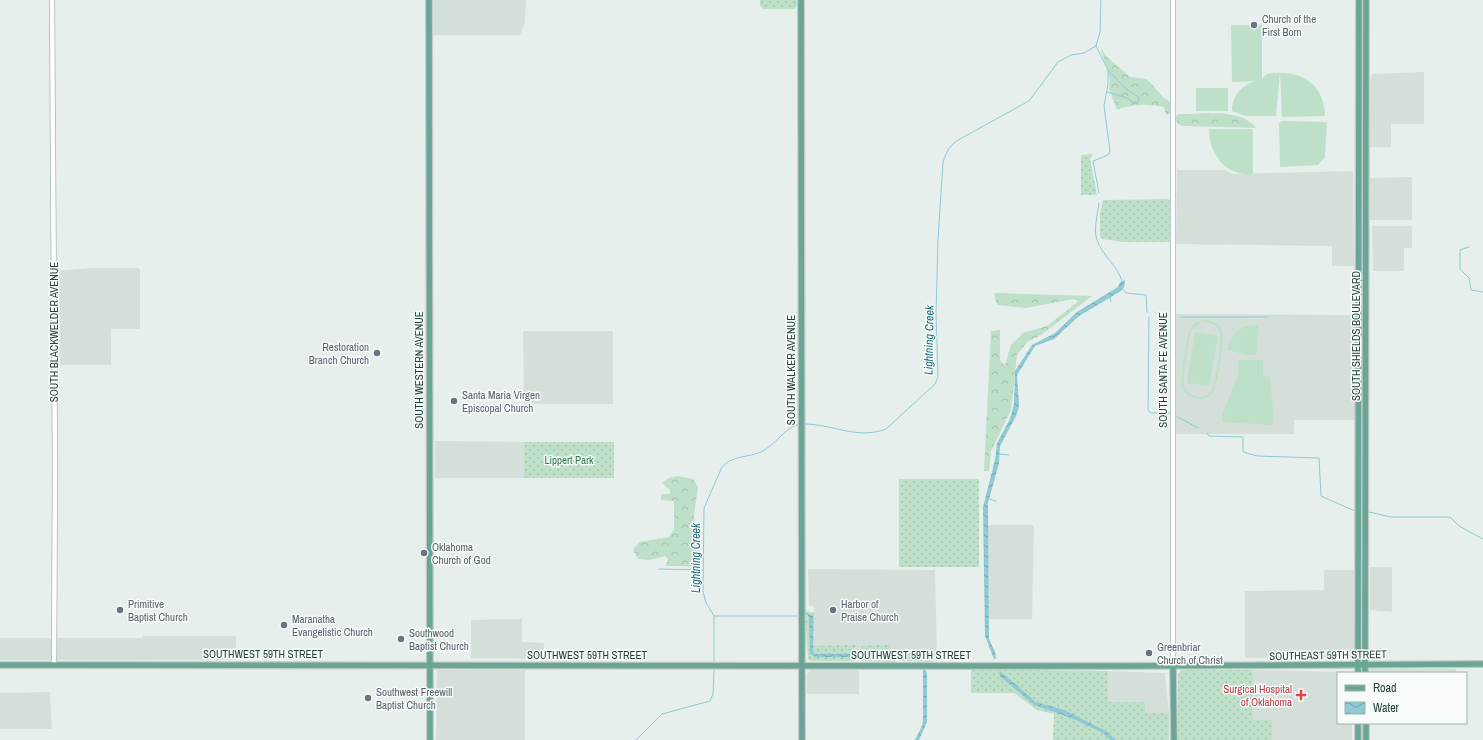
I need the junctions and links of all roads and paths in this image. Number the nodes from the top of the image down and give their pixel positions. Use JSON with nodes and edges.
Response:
{"nodes":[{"id":1,"x":52,"y":0,"type":"edge"},
{"id":2,"x":429,"y":0,"type":"edge"},
{"id":3,"x":800,"y":0,"type":"edge"},
{"id":4,"x":1173,"y":0,"type":"edge"},
{"id":5,"x":1359,"y":0,"type":"edge"},
{"id":6,"x":1366,"y":0,"type":"edge"},
{"id":7,"x":430,"y":664,"type":"junction"},
{"id":8,"x":1366,"y":664,"type":"junction"},
{"id":9,"x":1483,"y":664,"type":"edge"},
{"id":10,"x":0,"y":665,"type":"edge"},
{"id":11,"x":54,"y":665,"type":"junction"},
{"id":12,"x":803,"y":665,"type":"junction"},
{"id":13,"x":1358,"y":665,"type":"junction"},
{"id":14,"x":1174,"y":666,"type":"junction"},
{"id":15,"x":1358,"y":672,"type":"edge"},
{"id":16,"x":1366,"y":672,"type":"edge"},
{"id":17,"x":1358,"y":724,"type":"edge"},
{"id":18,"x":1366,"y":724,"type":"edge"},
{"id":19,"x":430,"y":740,"type":"edge"},
{"id":20,"x":802,"y":740,"type":"edge"},
{"id":21,"x":1174,"y":740,"type":"edge"},
{"id":22,"x":1358,"y":740,"type":"edge"},
{"id":23,"x":1366,"y":740,"type":"edge"}],
"edges":[{"from":1,"to":11,"type":"street","name":"SOUTH BLACKWELDER AVENUE"},
{"from":2,"to":7,"type":"main road","name":"SOUTH WESTERN AVENUE"},
{"from":3,"to":12,"type":"main road","name":"SOUTH WALKER AVENUE"},
{"from":4,"to":14,"type":"street","name":"SOUTH SANTA FE AVENUE"},
{"from":5,"to":13,"type":"main road","name":"SOUTH SHIELDS BOULEVARD"},
{"from":6,"to":8,"type":"main road","name":"SOUTH SHIELDS BOULEVARD"},
{"from":7,"to":11,"type":"main road","name":"SOUTHWEST 59TH STREET"},
{"from":7,"to":12,"type":"main road","name":"SOUTHWEST 59TH STREET"},
{"from":7,"to":19,"type":"main road","name":"SOUTH WESTERN AVENUE"},
{"from":8,"to":9,"type":"main road","name":"SOUTHEAST 59TH STREET"},
{"from":8,"to":13,"type":"main road","name":"SOUTHEAST 59TH STREET"},
{"from":8,"to":16,"type":"main road","name":"SOUTH SHIELDS BOULEVARD"},
{"from":10,"to":11,"type":"main road","name":"SOUTHWEST 59TH STREET"},
{"from":12,"to":14,"type":"main road","name":"SOUTHWEST 59TH STREET"},
{"from":12,"to":20,"type":"main road","name":"SOUTH WALKER AVENUE"},
{"from":13,"to":14,"type":"main road","name":"SOUTHEAST 59TH STREET"},
{"from":13,"to":15,"type":"main road","name":"SOUTH SHIELDS BOULEVARD"},
{"from":14,"to":21,"type":"main road","name":"SOUTH SANTA FE AVENUE"},
{"from":17,"to":22,"type":"main road"},
{"from":18,"to":23,"type":"main road"}]}
